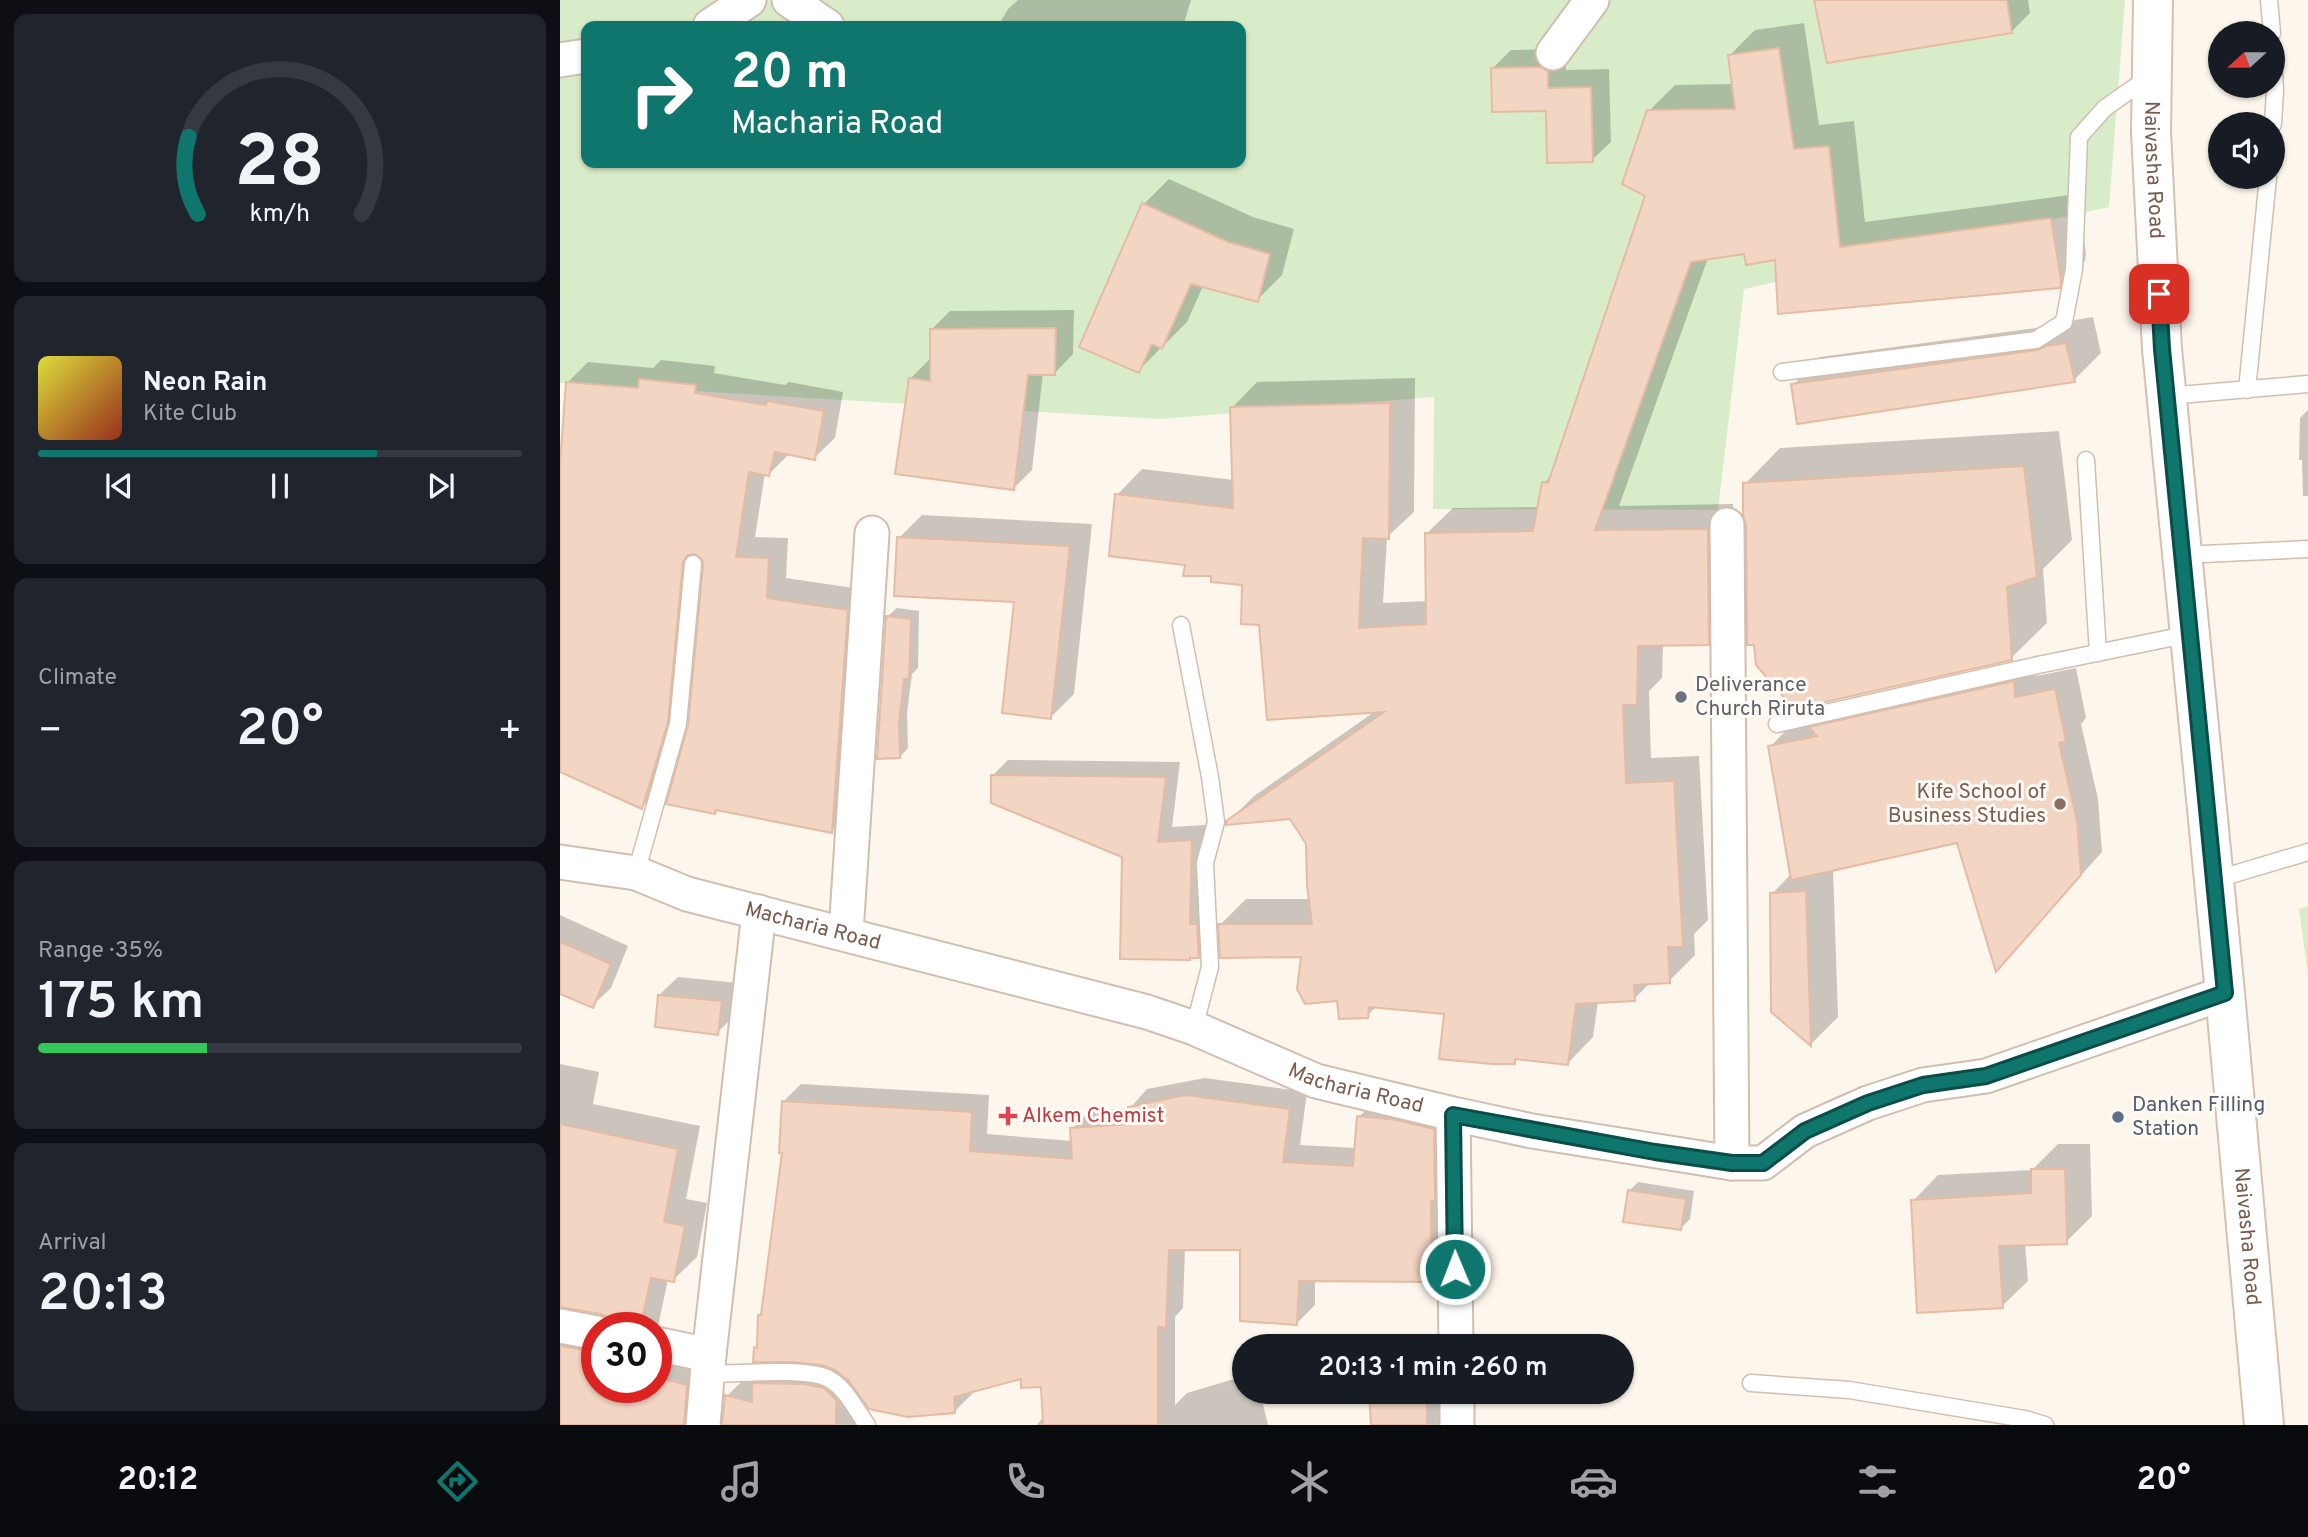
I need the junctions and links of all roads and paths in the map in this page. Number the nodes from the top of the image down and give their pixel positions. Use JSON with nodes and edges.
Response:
{"nodes":[{"id":1,"x":749,"y":0,"type":"edge"},
{"id":2,"x":789,"y":0,"type":"edge"},
{"id":3,"x":1592,"y":0,"type":"edge"},
{"id":4,"x":2153,"y":0,"type":"edge"},
{"id":5,"x":2269,"y":0,"type":"edge"},
{"id":6,"x":718,"y":21,"type":"edge"},
{"id":7,"x":820,"y":21,"type":"edge"},
{"id":8,"x":2271,"y":21,"type":"edge"},
{"id":9,"x":1553,"y":53,"type":"dead end"},
{"id":10,"x":581,"y":57,"type":"edge"},
{"id":11,"x":560,"y":60,"type":"edge"},
{"id":12,"x":2151,"y":75,"type":"junction"},
{"id":13,"x":2267,"y":189,"type":"edge"},
{"id":14,"x":1782,"y":372,"type":"dead end"},
{"id":15,"x":2308,"y":384,"type":"edge"},
{"id":16,"x":2247,"y":390,"type":"junction"},
{"id":17,"x":2167,"y":396,"type":"junction"},
{"id":18,"x":2086,"y":460,"type":"dead end"},
{"id":19,"x":1727,"y":525,"type":"dead end"},
{"id":20,"x":872,"y":533,"type":"dead end"},
{"id":21,"x":2308,"y":549,"type":"edge"},
{"id":22,"x":2183,"y":555,"type":"junction"},
{"id":23,"x":692,"y":564,"type":"dead end"},
{"id":24,"x":1181,"y":625,"type":"dead end"},
{"id":25,"x":2190,"y":634,"type":"junction"},
{"id":26,"x":2098,"y":653,"type":"junction"},
{"id":27,"x":1777,"y":724,"type":"dead end"},
{"id":28,"x":2308,"y":852,"type":"edge"},
{"id":29,"x":560,"y":862,"type":"edge"},
{"id":30,"x":636,"y":873,"type":"junction"},
{"id":31,"x":2214,"y":880,"type":"junction"},
{"id":32,"x":759,"y":912,"type":"junction"},
{"id":33,"x":846,"y":933,"type":"junction"},
{"id":34,"x":2225,"y":993,"type":"junction"},
{"id":35,"x":1194,"y":1028,"type":"junction"},
{"id":36,"x":1453,"y":1115,"type":"junction"},
{"id":37,"x":1732,"y":1163,"type":"junction"},
{"id":38,"x":560,"y":1326,"type":"edge"},
{"id":39,"x":581,"y":1330,"type":"edge"},
{"id":40,"x":1456,"y":1334,"type":"edge"},
{"id":41,"x":672,"y":1350,"type":"edge"},
{"id":42,"x":708,"y":1364,"type":"junction"},
{"id":43,"x":1751,"y":1383,"type":"dead end"},
{"id":44,"x":1457,"y":1404,"type":"edge"},
{"id":45,"x":703,"y":1425,"type":"edge"},
{"id":46,"x":867,"y":1425,"type":"edge"},
{"id":47,"x":1457,"y":1425,"type":"edge"},
{"id":48,"x":2045,"y":1425,"type":"edge"},
{"id":49,"x":2264,"y":1425,"type":"edge"}],
"edges":[{"from":1,"to":6,"type":"street"},
{"from":2,"to":7,"type":"street"},
{"from":3,"to":9,"type":"street"},
{"from":4,"to":12,"type":"main road","name":"Naivasha Road"},
{"from":5,"to":8,"type":"lane"},
{"from":10,"to":11,"type":"street"},
{"from":12,"to":14,"type":"lane"},
{"from":12,"to":17,"type":"main road","name":"Naivasha Road"},
{"from":13,"to":16,"type":"lane"},
{"from":15,"to":16,"type":"lane"},
{"from":16,"to":17,"type":"lane"},
{"from":17,"to":22,"type":"main road","name":"Naivasha Road"},
{"from":18,"to":26,"type":"lane"},
{"from":19,"to":37,"type":"street"},
{"from":20,"to":33,"type":"street"},
{"from":21,"to":22,"type":"lane"},
{"from":22,"to":25,"type":"main road","name":"Naivasha Road"},
{"from":23,"to":30,"type":"lane"},
{"from":24,"to":35,"type":"lane"},
{"from":25,"to":26,"type":"lane"},
{"from":25,"to":31,"type":"main road","name":"Naivasha Road"},
{"from":26,"to":27,"type":"lane"},
{"from":28,"to":31,"type":"lane"},
{"from":29,"to":30,"type":"street","name":"Macharia Road"},
{"from":30,"to":32,"type":"street","name":"Macharia Road"},
{"from":31,"to":34,"type":"main road","name":"Naivasha Road"},
{"from":32,"to":33,"type":"street","name":"Macharia Road"},
{"from":32,"to":42,"type":"street"},
{"from":33,"to":35,"type":"street","name":"Macharia Road"},
{"from":34,"to":37,"type":"street","name":"Macharia Road"},
{"from":34,"to":49,"type":"main road","name":"Naivasha Road"},
{"from":35,"to":36,"type":"street","name":"Macharia Road"},
{"from":36,"to":37,"type":"street","name":"Macharia Road"},
{"from":36,"to":40,"type":"street"},
{"from":38,"to":39,"type":"street"},
{"from":41,"to":42,"type":"street"},
{"from":42,"to":45,"type":"street"},
{"from":42,"to":46,"type":"lane"},
{"from":43,"to":48,"type":"lane"},
{"from":44,"to":47,"type":"street"}]}
